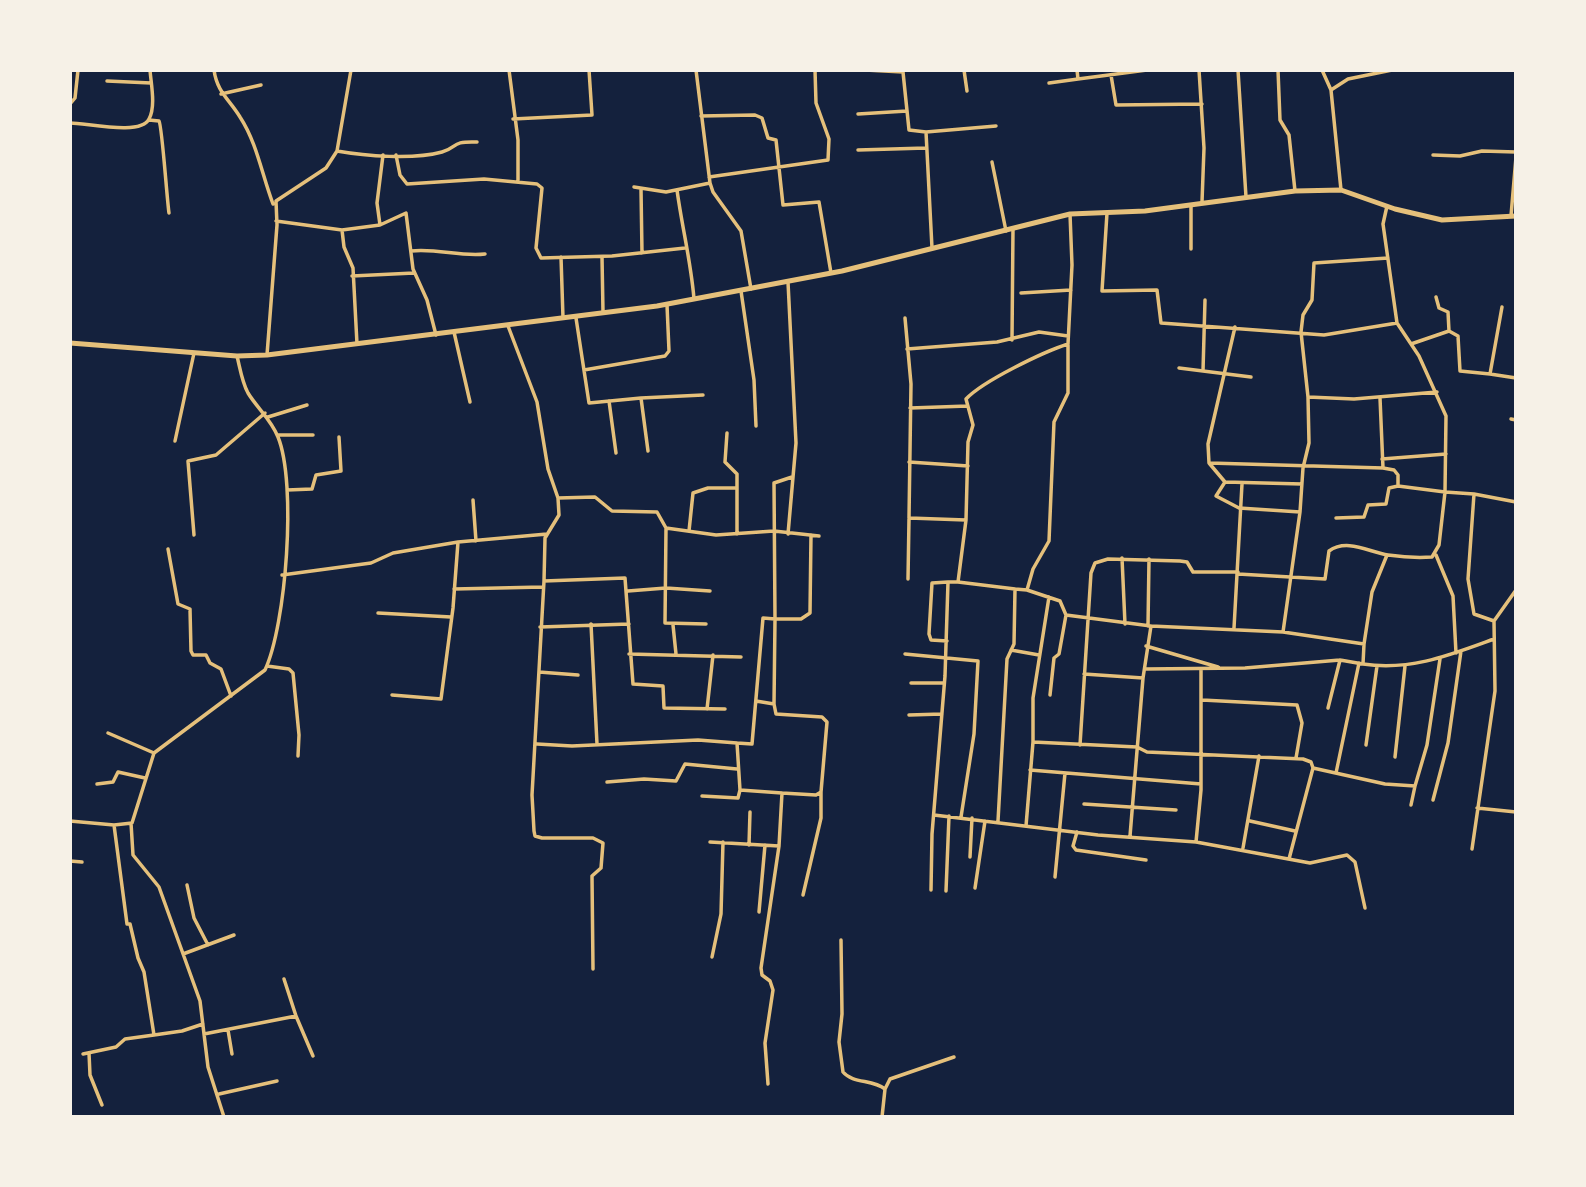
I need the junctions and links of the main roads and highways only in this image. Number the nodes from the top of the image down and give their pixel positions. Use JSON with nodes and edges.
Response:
{"nodes":[{"id":1,"x":1514,"y":216,"type":"edge"},
{"id":2,"x":70,"y":342,"type":"edge"}],
"edges":[{"from":1,"to":2,"type":"main road"}]}
